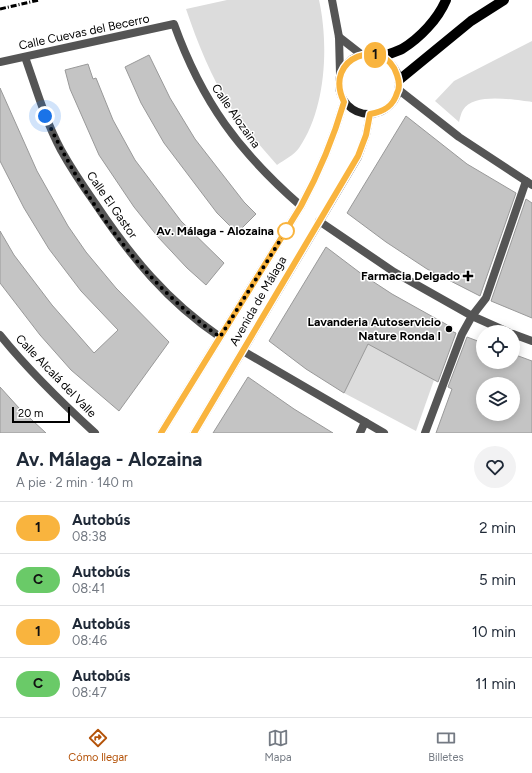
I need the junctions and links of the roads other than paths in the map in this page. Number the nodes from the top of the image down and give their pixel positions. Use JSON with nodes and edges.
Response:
{"nodes":[{"id":1,"x":332,"y":0,"type":"edge"},
{"id":2,"x":446,"y":0,"type":"edge"},
{"id":3,"x":504,"y":0,"type":"edge"},
{"id":4,"x":174,"y":24,"type":"joint"},
{"id":5,"x":339,"y":37,"type":"junction"},
{"id":6,"x":362,"y":55,"type":"junction"},
{"id":7,"x":25,"y":57,"type":"junction"},
{"id":8,"x":381,"y":57,"type":"junction"},
{"id":9,"x":0,"y":62,"type":"edge"},
{"id":10,"x":340,"y":74,"type":"junction"},
{"id":11,"x":399,"y":85,"type":"junction"},
{"id":12,"x":344,"y":102,"type":"junction"},
{"id":13,"x":370,"y":114,"type":"junction"},
{"id":14,"x":529,"y":183,"type":"edge"},
{"id":15,"x":301,"y":206,"type":"junction"},
{"id":16,"x":319,"y":221,"type":"junction"},
{"id":17,"x":472,"y":316,"type":"junction"},
{"id":18,"x":492,"y":325,"type":"edge"},
{"id":19,"x":0,"y":335,"type":"edge"},
{"id":20,"x":220,"y":337,"type":"junction"},
{"id":21,"x":520,"y":337,"type":"edge"},
{"id":22,"x":532,"y":341,"type":"edge"},
{"id":23,"x":243,"y":351,"type":"junction"},
{"id":24,"x":365,"y":422,"type":"junction"},
{"id":25,"x":95,"y":433,"type":"edge"},
{"id":26,"x":161,"y":433,"type":"edge"},
{"id":27,"x":194,"y":433,"type":"edge"},
{"id":28,"x":360,"y":433,"type":"edge"},
{"id":29,"x":384,"y":433,"type":"edge"},
{"id":30,"x":425,"y":433,"type":"edge"}],
"edges":[{"from":1,"to":5,"type":"street"},
{"from":2,"to":8,"type":"main road"},
{"from":3,"to":11,"type":"main road"},
{"from":4,"to":7,"type":"street","name":"Calle Cuevas del Becerro"},
{"from":4,"to":15,"type":"street","name":"Calle Alozaina"},
{"from":5,"to":6,"type":"street"},
{"from":5,"to":10,"type":"street"},
{"from":6,"to":8,"type":"main road"},
{"from":6,"to":10,"type":"main road"},
{"from":7,"to":9,"type":"street","name":"Calle Cuevas del Becerro"},
{"from":7,"to":20,"type":"street","name":"Calle El Gastor"},
{"from":8,"to":11,"type":"main road"},
{"from":10,"to":12,"type":"main road"},
{"from":11,"to":13,"type":"main road"},
{"from":11,"to":14,"type":"street"},
{"from":12,"to":13,"type":"main road"},
{"from":12,"to":15,"type":"main road","name":"Avenida de Málaga"},
{"from":13,"to":16,"type":"main road","name":"Avenida de Málaga"},
{"from":14,"to":17,"type":"street"},
{"from":15,"to":20,"type":"main road","name":"Avenida de Málaga"},
{"from":16,"to":17,"type":"street"},
{"from":16,"to":23,"type":"main road","name":"Avenida de Málaga"},
{"from":17,"to":18,"type":"street"},
{"from":17,"to":30,"type":"street"},
{"from":19,"to":25,"type":"street","name":"Calle Alcalá del Valle"},
{"from":20,"to":26,"type":"main road","name":"Avenida de Málaga"},
{"from":21,"to":22,"type":"street"},
{"from":23,"to":24,"type":"street"},
{"from":23,"to":27,"type":"main road","name":"Avenida de Málaga"},
{"from":24,"to":28,"type":"street"},
{"from":24,"to":29,"type":"street"}]}
